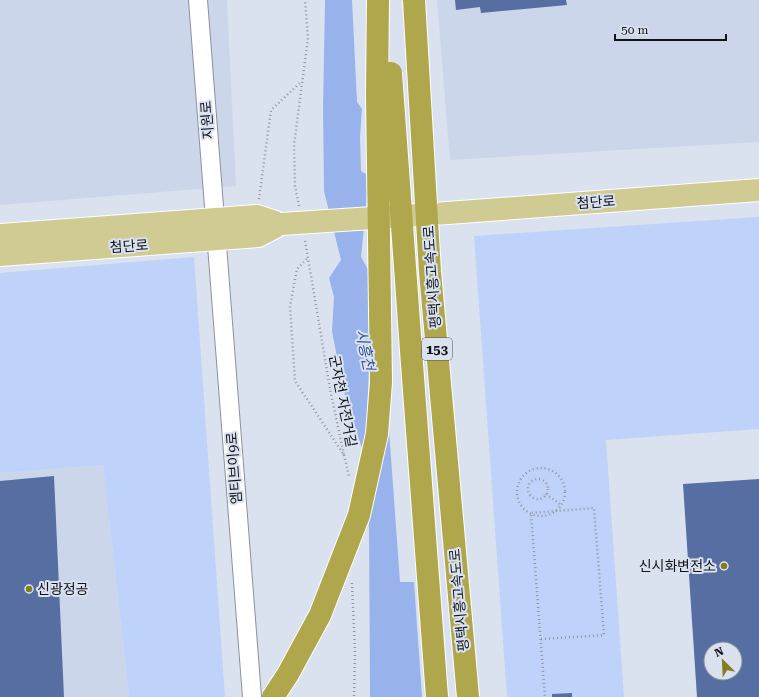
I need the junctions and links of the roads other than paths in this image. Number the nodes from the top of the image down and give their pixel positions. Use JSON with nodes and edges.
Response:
{"nodes":[{"id":1,"x":198,"y":0,"type":"edge"},
{"id":2,"x":378,"y":0,"type":"edge"},
{"id":3,"x":387,"y":0,"type":"edge"},
{"id":4,"x":415,"y":0,"type":"edge"},
{"id":5,"x":759,"y":190,"type":"edge"},
{"id":6,"x":434,"y":214,"type":"junction"},
{"id":7,"x":215,"y":229,"type":"junction"},
{"id":8,"x":0,"y":235,"type":"edge"},
{"id":9,"x":0,"y":255,"type":"edge"},
{"id":10,"x":252,"y":697,"type":"edge"},
{"id":11,"x":273,"y":697,"type":"edge"},
{"id":12,"x":437,"y":697,"type":"edge"},
{"id":13,"x":468,"y":697,"type":"edge"}],
"edges":[{"from":1,"to":7,"type":"street","name":"지원로"},
{"from":2,"to":11,"type":"highway","bridge":true},
{"from":3,"to":12,"type":"highway","name":"평택시흥고속도로","number":"153","bridge":true},
{"from":4,"to":6,"type":"street"},
{"from":4,"to":13,"type":"highway","name":"평택시흥고속도로","number":"153","bridge":true},
{"from":5,"to":6,"type":"main road","name":"첨단로"},
{"from":6,"to":7,"type":"main road","name":"첨단로","bridge":true},
{"from":7,"to":8,"type":"main road","name":"첨단로"},
{"from":7,"to":9,"type":"main road","name":"첨단로"},
{"from":7,"to":10,"type":"street","name":"엠티브이9로"}]}
